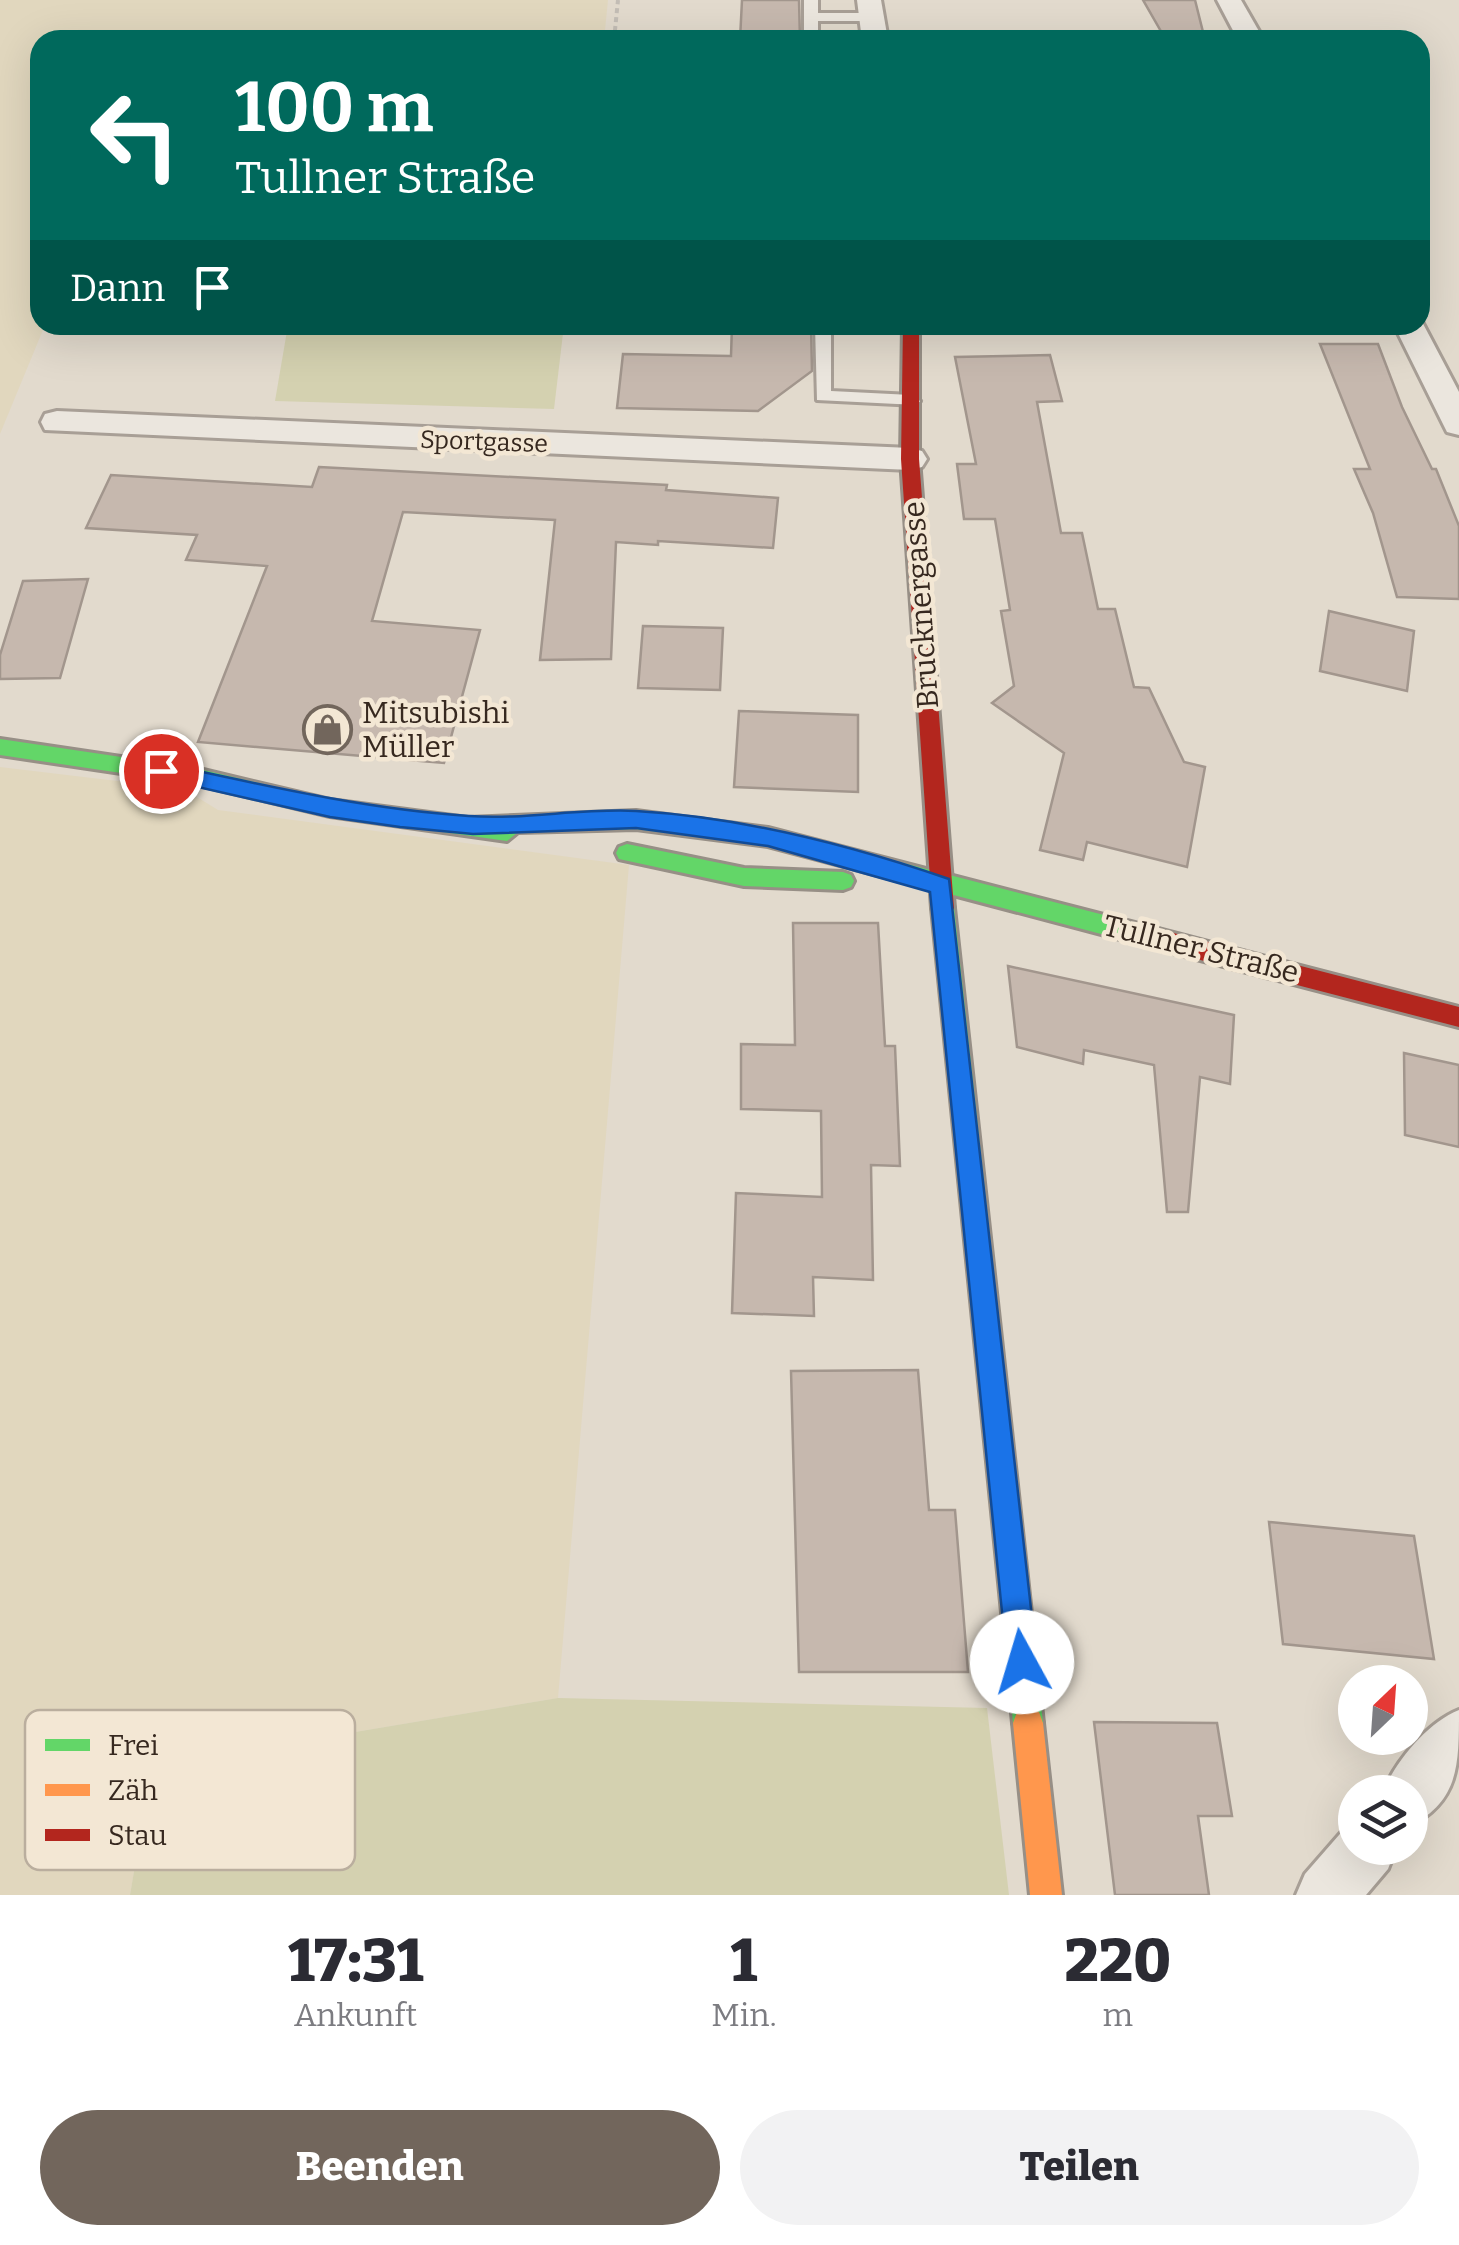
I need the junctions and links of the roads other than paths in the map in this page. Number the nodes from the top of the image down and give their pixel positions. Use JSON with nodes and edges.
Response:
{"nodes":[{"id":1,"x":811,"y":0,"type":"edge"},
{"id":2,"x":1229,"y":0,"type":"edge"},
{"id":3,"x":811,"y":17,"type":"junction"},
{"id":4,"x":872,"y":19,"type":"edge"},
{"id":5,"x":811,"y":30,"type":"edge"},
{"id":6,"x":1246,"y":30,"type":"edge"},
{"id":7,"x":823,"y":335,"type":"edge"},
{"id":8,"x":911,"y":335,"type":"edge"},
{"id":9,"x":1414,"y":335,"type":"edge"},
{"id":10,"x":911,"y":401,"type":"junction"},
{"id":11,"x":57,"y":422,"type":"dead end"},
{"id":12,"x":1459,"y":424,"type":"edge"},
{"id":13,"x":910,"y":459,"type":"junction"},
{"id":14,"x":0,"y":747,"type":"edge"},
{"id":15,"x":473,"y":826,"type":"junction"},
{"id":16,"x":941,"y":885,"type":"junction"},
{"id":17,"x":1459,"y":1017,"type":"edge"},
{"id":18,"x":1459,"y":1739,"type":"edge"},
{"id":19,"x":1428,"y":1776,"type":"edge"},
{"id":20,"x":1352,"y":1865,"type":"edge"},
{"id":21,"x":1046,"y":1895,"type":"edge"},
{"id":22,"x":1326,"y":1895,"type":"edge"}],
"edges":[{"from":1,"to":3,"type":"lane"},
{"from":2,"to":6,"type":"street"},
{"from":3,"to":4,"type":"lane"},
{"from":3,"to":5,"type":"lane"},
{"from":7,"to":10,"type":"lane"},
{"from":8,"to":10,"type":"main road","name":"Brucknergasse"},
{"from":9,"to":12,"type":"street"},
{"from":10,"to":13,"type":"main road","name":"Brucknergasse"},
{"from":11,"to":13,"type":"street","name":"Sportgasse"},
{"from":13,"to":16,"type":"main road","name":"Brucknergasse"},
{"from":14,"to":15,"type":"main road","name":"Tullner Straße"},
{"from":15,"to":16,"type":"main road","name":"Tullner Straße"},
{"from":15,"to":16,"type":"main road","name":"Tullner Straße"},
{"from":16,"to":17,"type":"main road","name":"Tullner Straße"},
{"from":16,"to":21,"type":"main road","name":"Brucknergasse"},
{"from":18,"to":19,"type":"street"},
{"from":20,"to":22,"type":"street"}]}
